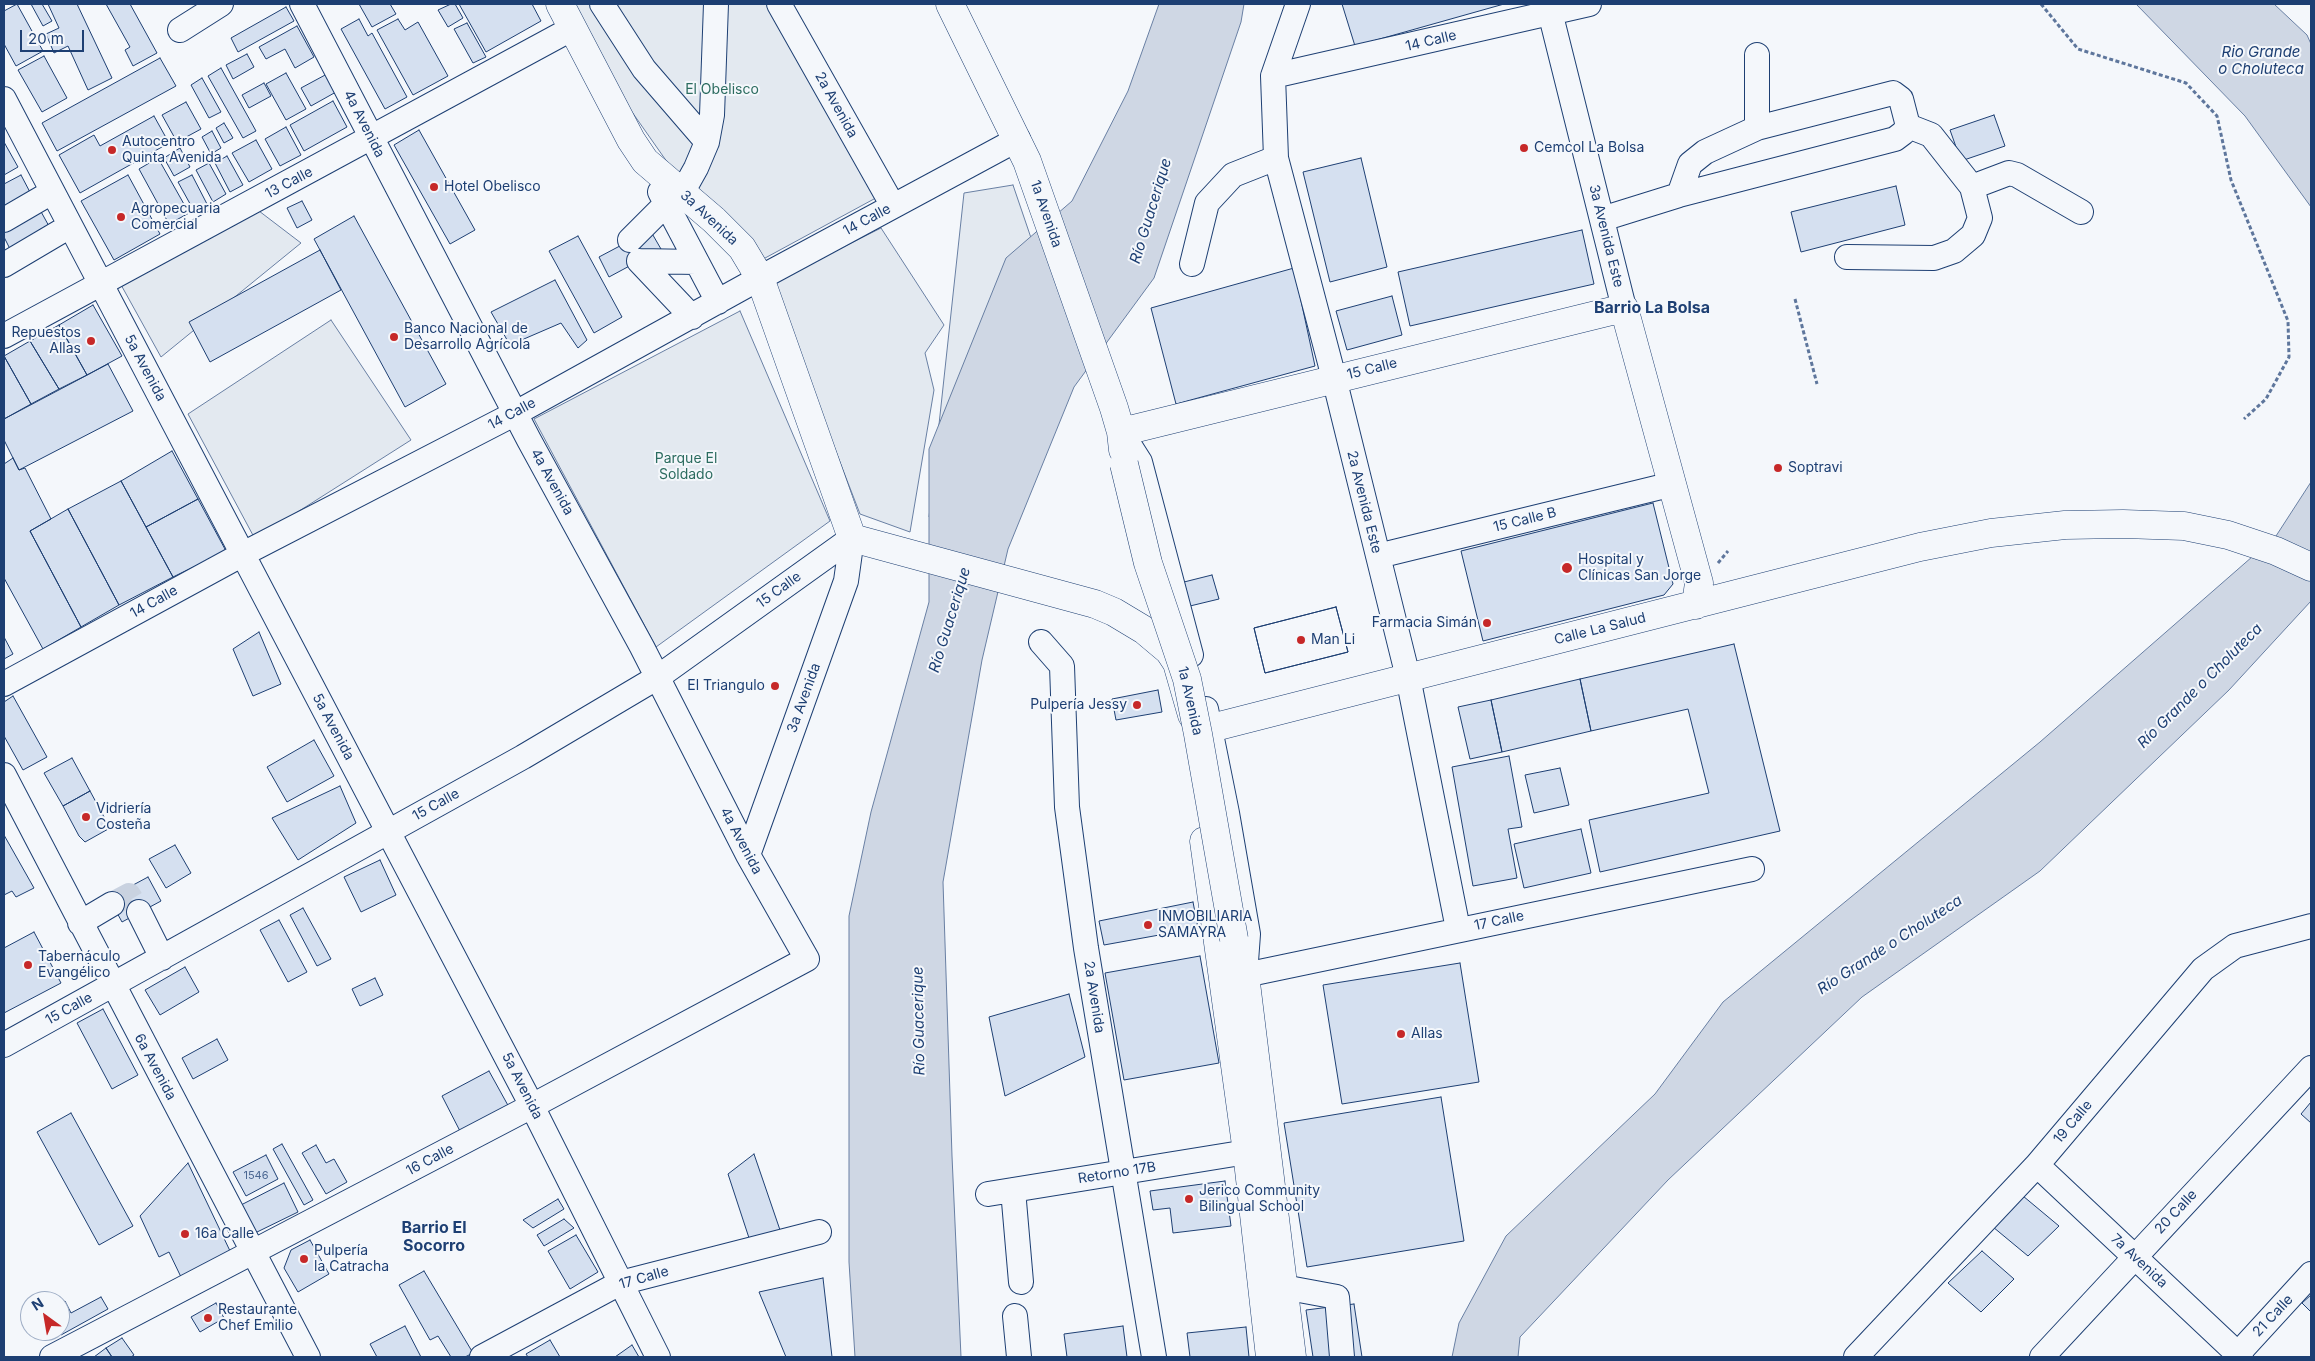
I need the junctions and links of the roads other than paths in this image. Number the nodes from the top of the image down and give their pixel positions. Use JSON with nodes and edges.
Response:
{"nodes":[{"id":1,"x":222,"y":4,"type":"edge"},
{"id":2,"x":302,"y":4,"type":"edge"},
{"id":3,"x":560,"y":4,"type":"edge"},
{"id":4,"x":602,"y":4,"type":"edge"},
{"id":5,"x":716,"y":4,"type":"edge"},
{"id":6,"x":779,"y":4,"type":"edge"},
{"id":7,"x":950,"y":4,"type":"edge"},
{"id":8,"x":1298,"y":4,"type":"edge"},
{"id":9,"x":1589,"y":4,"type":"edge"},
{"id":10,"x":1550,"y":9,"type":"edge"},
{"id":11,"x":573,"y":28,"type":"junction"},
{"id":12,"x":180,"y":30,"type":"dead end"},
{"id":13,"x":1757,"y":55,"type":"dead end"},
{"id":14,"x":1273,"y":76,"type":"junction"},
{"id":15,"x":4,"y":99,"type":"edge"},
{"id":16,"x":1908,"y":126,"type":"junction"},
{"id":17,"x":1757,"y":128,"type":"junction"},
{"id":18,"x":372,"y":138,"type":"junction"},
{"id":19,"x":707,"y":142,"type":"junction"},
{"id":20,"x":1023,"y":150,"type":"junction"},
{"id":21,"x":1276,"y":158,"type":"junction"},
{"id":22,"x":1972,"y":187,"type":"junction"},
{"id":23,"x":52,"y":192,"type":"junction"},
{"id":24,"x":1678,"y":195,"type":"junction"},
{"id":25,"x":674,"y":199,"type":"junction"},
{"id":26,"x":894,"y":206,"type":"junction"},
{"id":27,"x":2081,"y":212,"type":"dead end"},
{"id":28,"x":1602,"y":219,"type":"junction"},
{"id":29,"x":4,"y":220,"type":"edge"},
{"id":30,"x":70,"y":226,"type":"junction"},
{"id":31,"x":634,"y":250,"type":"junction"},
{"id":32,"x":1846,"y":257,"type":"dead end"},
{"id":33,"x":696,"y":262,"type":"junction"},
{"id":34,"x":1192,"y":264,"type":"dead end"},
{"id":35,"x":4,"y":265,"type":"edge"},
{"id":36,"x":760,"y":278,"type":"junction"},
{"id":37,"x":101,"y":284,"type":"junction"},
{"id":38,"x":718,"y":302,"type":"junction"},
{"id":39,"x":1624,"y":308,"type":"junction"},
{"id":40,"x":692,"y":317,"type":"junction"},
{"id":41,"x":4,"y":336,"type":"edge"},
{"id":42,"x":1334,"y":378,"type":"junction"},
{"id":43,"x":516,"y":413,"type":"junction"},
{"id":44,"x":1118,"y":420,"type":"junction"},
{"id":45,"x":1673,"y":484,"type":"junction"},
{"id":46,"x":852,"y":538,"type":"junction"},
{"id":47,"x":242,"y":554,"type":"junction"},
{"id":48,"x":1378,"y":556,"type":"junction"},
{"id":49,"x":2311,"y":567,"type":"edge"},
{"id":50,"x":1703,"y":596,"type":"junction"},
{"id":51,"x":1144,"y":630,"type":"junction"},
{"id":52,"x":1041,"y":642,"type":"dead end"},
{"id":53,"x":1408,"y":677,"type":"junction"},
{"id":54,"x":658,"y":678,"type":"junction"},
{"id":55,"x":4,"y":684,"type":"edge"},
{"id":56,"x":1211,"y":728,"type":"junction"},
{"id":57,"x":4,"y":775,"type":"edge"},
{"id":58,"x":388,"y":831,"type":"junction"},
{"id":59,"x":748,"y":855,"type":"junction"},
{"id":60,"x":1752,"y":869,"type":"dead end"},
{"id":61,"x":112,"y":904,"type":"tunnel mouth"},
{"id":62,"x":139,"y":912,"type":"tunnel mouth"},
{"id":63,"x":80,"y":923,"type":"junction"},
{"id":64,"x":2311,"y":926,"type":"edge"},
{"id":65,"x":1458,"y":929,"type":"junction"},
{"id":66,"x":162,"y":958,"type":"junction"},
{"id":67,"x":807,"y":959,"type":"joint"},
{"id":68,"x":1246,"y":975,"type":"junction"},
{"id":69,"x":113,"y":986,"type":"junction"},
{"id":70,"x":4,"y":1045,"type":"edge"},
{"id":71,"x":2311,"y":1068,"type":"edge"},
{"id":72,"x":532,"y":1106,"type":"junction"},
{"id":73,"x":1247,"y":1152,"type":"junction"},
{"id":74,"x":2037,"y":1164,"type":"junction"},
{"id":75,"x":1122,"y":1172,"type":"junction"},
{"id":76,"x":1013,"y":1190,"type":"junction"},
{"id":77,"x":988,"y":1194,"type":"dead end"},
{"id":78,"x":819,"y":1232,"type":"dead end"},
{"id":79,"x":252,"y":1253,"type":"junction"},
{"id":80,"x":2135,"y":1257,"type":"junction"},
{"id":81,"x":2311,"y":1274,"type":"edge"},
{"id":82,"x":620,"y":1282,"type":"junction"},
{"id":83,"x":1021,"y":1282,"type":"dead end"},
{"id":84,"x":1283,"y":1287,"type":"junction"},
{"id":85,"x":1016,"y":1316,"type":"dead end"},
{"id":86,"x":2238,"y":1356,"type":"edge"},
{"id":87,"x":52,"y":1357,"type":"edge"},
{"id":88,"x":308,"y":1357,"type":"edge"},
{"id":89,"x":482,"y":1357,"type":"edge"},
{"id":90,"x":658,"y":1357,"type":"edge"},
{"id":91,"x":1019,"y":1357,"type":"edge"},
{"id":92,"x":1154,"y":1357,"type":"edge"},
{"id":93,"x":1270,"y":1357,"type":"edge"},
{"id":94,"x":1292,"y":1357,"type":"edge"},
{"id":95,"x":1342,"y":1357,"type":"edge"},
{"id":96,"x":1856,"y":1357,"type":"edge"},
{"id":97,"x":2042,"y":1357,"type":"edge"}],
"edges":[{"from":1,"to":12,"type":"street"},
{"from":2,"to":18,"type":"street","name":"4a Avenida"},
{"from":3,"to":11,"type":"main road","name":"3a Avenida"},
{"from":4,"to":19,"type":"street"},
{"from":5,"to":19,"type":"street"},
{"from":6,"to":26,"type":"street","name":"2a Avenida"},
{"from":7,"to":20,"type":"main road","name":"1a Avenida"},
{"from":8,"to":14,"type":"street"},
{"from":9,"to":10,"type":"street","name":"14 Calle"},
{"from":10,"to":14,"type":"street","name":"14 Calle"},
{"from":10,"to":28,"type":"street","name":"3a Avenida Este"},
{"from":11,"to":18,"type":"street","name":"13 Calle"},
{"from":11,"to":25,"type":"main road","name":"3a Avenida"},
{"from":13,"to":17,"type":"street"},
{"from":14,"to":21,"type":"street","name":"2a Avenida Este"},
{"from":15,"to":23,"type":"street","name":"5a Avenida"},
{"from":16,"to":17,"type":"street"},
{"from":16,"to":22,"type":"street"},
{"from":16,"to":24,"type":"street"},
{"from":17,"to":24,"type":"street"},
{"from":18,"to":37,"type":"street","name":"13 Calle"},
{"from":18,"to":43,"type":"street","name":"4a Avenida"},
{"from":19,"to":25,"type":"street"},
{"from":20,"to":26,"type":"street","name":"14 Calle"},
{"from":20,"to":44,"type":"main road","name":"1a Avenida"},
{"from":21,"to":34,"type":"street"},
{"from":21,"to":42,"type":"street","name":"2a Avenida Este"},
{"from":22,"to":27,"type":"street"},
{"from":22,"to":32,"type":"street"},
{"from":23,"to":29,"type":"street"},
{"from":23,"to":30,"type":"street","name":"5a Avenida"},
{"from":24,"to":28,"type":"street"},
{"from":25,"to":31,"type":"street"},
{"from":25,"to":33,"type":"street"},
{"from":25,"to":36,"type":"main road","name":"3a Avenida"},
{"from":26,"to":36,"type":"street","name":"14 Calle"},
{"from":28,"to":39,"type":"street","name":"3a Avenida Este"},
{"from":30,"to":35,"type":"street"},
{"from":30,"to":37,"type":"street","name":"5a Avenida"},
{"from":31,"to":33,"type":"street"},
{"from":31,"to":40,"type":"street"},
{"from":33,"to":38,"type":"street"},
{"from":36,"to":38,"type":"street","name":"14 Calle"},
{"from":36,"to":46,"type":"main road","name":"3a Avenida"},
{"from":37,"to":41,"type":"street","name":"13 Calle"},
{"from":37,"to":47,"type":"street","name":"5a Avenida"},
{"from":38,"to":40,"type":"street","name":"14 Calle"},
{"from":39,"to":42,"type":"main road","name":"15 Calle"},
{"from":39,"to":45,"type":"main road","name":"3a Avenida Este"},
{"from":40,"to":43,"type":"street","name":"14 Calle"},
{"from":42,"to":44,"type":"main road","name":"15 Calle"},
{"from":42,"to":48,"type":"street","name":"2a Avenida Este"},
{"from":43,"to":47,"type":"street","name":"14 Calle"},
{"from":43,"to":54,"type":"street","name":"4a Avenida"},
{"from":44,"to":56,"type":"street","name":"1a Avenida"},
{"from":44,"to":68,"type":"main road","name":"1a Avenida","bridge":true},
{"from":45,"to":48,"type":"street","name":"15 Calle B"},
{"from":45,"to":50,"type":"main road","name":"3a Avenida Este"},
{"from":46,"to":51,"type":"main road"},
{"from":46,"to":54,"type":"street","name":"15 Calle"},
{"from":46,"to":59,"type":"street","name":"3a Avenida"},
{"from":47,"to":55,"type":"street","name":"14 Calle"},
{"from":47,"to":58,"type":"street","name":"5a Avenida"},
{"from":48,"to":53,"type":"street","name":"2a Avenida Este"},
{"from":49,"to":50,"type":"main road","name":"Calle La Salud"},
{"from":50,"to":53,"type":"main road","name":"Calle La Salud"},
{"from":51,"to":56,"type":"main road"},
{"from":51,"to":73,"type":"main road"},
{"from":52,"to":75,"type":"street","name":"2a Avenida"},
{"from":53,"to":56,"type":"main road","name":"Calle La Salud"},
{"from":53,"to":65,"type":"street","name":"2a Avenida Este"},
{"from":54,"to":58,"type":"street","name":"15 Calle"},
{"from":54,"to":59,"type":"street","name":"4a Avenida"},
{"from":56,"to":68,"type":"street","name":"1a Avenida"},
{"from":57,"to":63,"type":"street","name":"6a Avenida"},
{"from":58,"to":66,"type":"street","name":"15 Calle"},
{"from":58,"to":72,"type":"street","name":"5a Avenida"},
{"from":59,"to":67,"type":"street","name":"4a Avenida"},
{"from":60,"to":65,"type":"street","name":"17 Calle"},
{"from":61,"to":63,"type":"street"},
{"from":62,"to":66,"type":"street"},
{"from":63,"to":69,"type":"street","name":"6a Avenida"},
{"from":64,"to":74,"type":"street","name":"19 Calle"},
{"from":65,"to":68,"type":"street","name":"17 Calle"},
{"from":66,"to":69,"type":"street","name":"15 Calle"},
{"from":67,"to":72,"type":"street","name":"16 Calle"},
{"from":68,"to":84,"type":"main road","name":"1a Avenida"},
{"from":69,"to":70,"type":"street","name":"15 Calle"},
{"from":69,"to":79,"type":"street","name":"6a Avenida"},
{"from":71,"to":80,"type":"street","name":"20 Calle"},
{"from":72,"to":79,"type":"street","name":"16 Calle"},
{"from":72,"to":82,"type":"street","name":"5a Avenida"},
{"from":73,"to":75,"type":"street","name":"Retorno 17B"},
{"from":73,"to":93,"type":"main road"},
{"from":74,"to":80,"type":"street","name":"7a Avenida"},
{"from":74,"to":96,"type":"street","name":"19 Calle"},
{"from":75,"to":76,"type":"street","name":"Retorno 17B"},
{"from":75,"to":92,"type":"street","name":"2a Avenida"},
{"from":76,"to":77,"type":"street","name":"Retorno 17B"},
{"from":76,"to":83,"type":"street"},
{"from":78,"to":82,"type":"street","name":"17 Calle"},
{"from":79,"to":87,"type":"street","name":"16 Calle"},
{"from":79,"to":88,"type":"street","name":"6a Avenida"},
{"from":80,"to":86,"type":"street","name":"7a Avenida"},
{"from":80,"to":97,"type":"street","name":"20 Calle"},
{"from":81,"to":86,"type":"street","name":"21 Calle"},
{"from":82,"to":89,"type":"street","name":"17 Calle"},
{"from":82,"to":90,"type":"street","name":"5a Avenida"},
{"from":84,"to":94,"type":"main road","name":"1a Avenida"},
{"from":84,"to":95,"type":"street"},
{"from":85,"to":91,"type":"street"}]}
